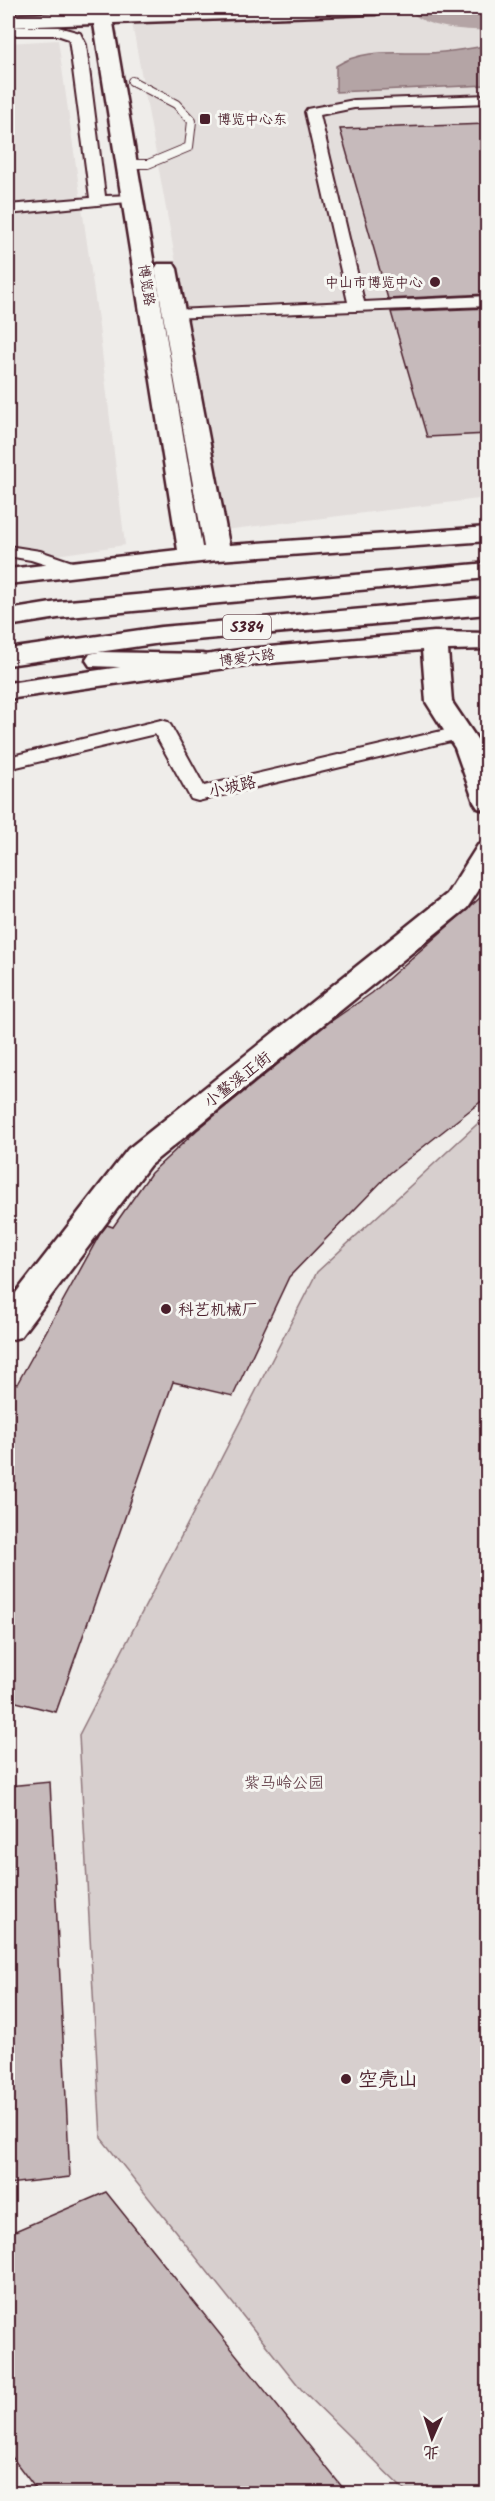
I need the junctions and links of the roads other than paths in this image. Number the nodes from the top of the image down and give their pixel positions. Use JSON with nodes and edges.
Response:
{"nodes":[{"id":1,"x":375,"y":8,"type":"edge"},
{"id":2,"x":109,"y":10,"type":"edge"},
{"id":3,"x":8,"y":13,"type":"edge"},
{"id":4,"x":8,"y":21,"type":"edge"},
{"id":5,"x":8,"y":31,"type":"edge"},
{"id":6,"x":132,"y":81,"type":"junction"},
{"id":7,"x":488,"y":99,"type":"edge"},
{"id":8,"x":137,"y":164,"type":"junction"},
{"id":9,"x":132,"y":198,"type":"junction"},
{"id":10,"x":98,"y":201,"type":"junction"},
{"id":11,"x":8,"y":210,"type":"edge"},
{"id":12,"x":156,"y":210,"type":"dead end"},
{"id":13,"x":162,"y":245,"type":"dead end"},
{"id":14,"x":488,"y":301,"type":"edge"},
{"id":15,"x":357,"y":307,"type":"junction"},
{"id":16,"x":175,"y":315,"type":"junction"},
{"id":17,"x":488,"y":534,"type":"edge"},
{"id":18,"x":8,"y":551,"type":"edge"},
{"id":19,"x":218,"y":553,"type":"junction"},
{"id":20,"x":191,"y":555,"type":"junction"},
{"id":21,"x":75,"y":569,"type":"junction"},
{"id":22,"x":488,"y":570,"type":"edge"},
{"id":23,"x":8,"y":577,"type":"edge"},
{"id":24,"x":488,"y":606,"type":"edge"},
{"id":25,"x":8,"y":618,"type":"edge"},
{"id":26,"x":434,"y":640,"type":"junction"},
{"id":27,"x":488,"y":641,"type":"edge"},
{"id":28,"x":8,"y":658,"type":"edge"},
{"id":29,"x":202,"y":662,"type":"junction"},
{"id":30,"x":8,"y":691,"type":"edge"},
{"id":31,"x":459,"y":733,"type":"junction"},
{"id":32,"x":8,"y":763,"type":"edge"},
{"id":33,"x":488,"y":802,"type":"edge"},
{"id":34,"x":488,"y":852,"type":"edge"},
{"id":35,"x":8,"y":1327,"type":"edge"}],
"edges":[{"from":1,"to":2,"type":"main road"},
{"from":2,"to":3,"type":"main road"},
{"from":2,"to":4,"type":"main road"},
{"from":2,"to":6,"type":"main road","name":"博览路"},
{"from":2,"to":8,"type":"main road","name":"博览路"},
{"from":5,"to":10,"type":"street"},
{"from":6,"to":8,"type":"main road","name":"博览路"},
{"from":6,"to":8,"type":"lane"},
{"from":7,"to":15,"type":"street"},
{"from":8,"to":9,"type":"main road","name":"博览路"},
{"from":8,"to":12,"type":"main road","name":"博览路"},
{"from":9,"to":10,"type":"street"},
{"from":9,"to":20,"type":"main road","name":"博览路"},
{"from":10,"to":11,"type":"street"},
{"from":13,"to":16,"type":"main road","name":"博览路"},
{"from":14,"to":15,"type":"street"},
{"from":15,"to":16,"type":"street"},
{"from":16,"to":19,"type":"main road","name":"博览路"},
{"from":17,"to":19,"type":"main road"},
{"from":18,"to":21,"type":"street"},
{"from":19,"to":20,"type":"main road"},
{"from":20,"to":21,"type":"main road"},
{"from":21,"to":23,"type":"main road"},
{"from":22,"to":25,"type":"main road","number":"S384"},
{"from":24,"to":28,"type":"main road","name":"博爱六路","number":"S384"},
{"from":26,"to":27,"type":"main road","name":"博爱六路"},
{"from":26,"to":29,"type":"main road","name":"博爱六路"},
{"from":26,"to":31,"type":"main road"},
{"from":28,"to":29,"type":"main road"},
{"from":29,"to":30,"type":"main road","name":"博爱六路"},
{"from":31,"to":32,"type":"street","name":"小坡路"},
{"from":31,"to":33,"type":"main road"},
{"from":34,"to":35,"type":"main road","name":"小鳌溪正街"}]}
